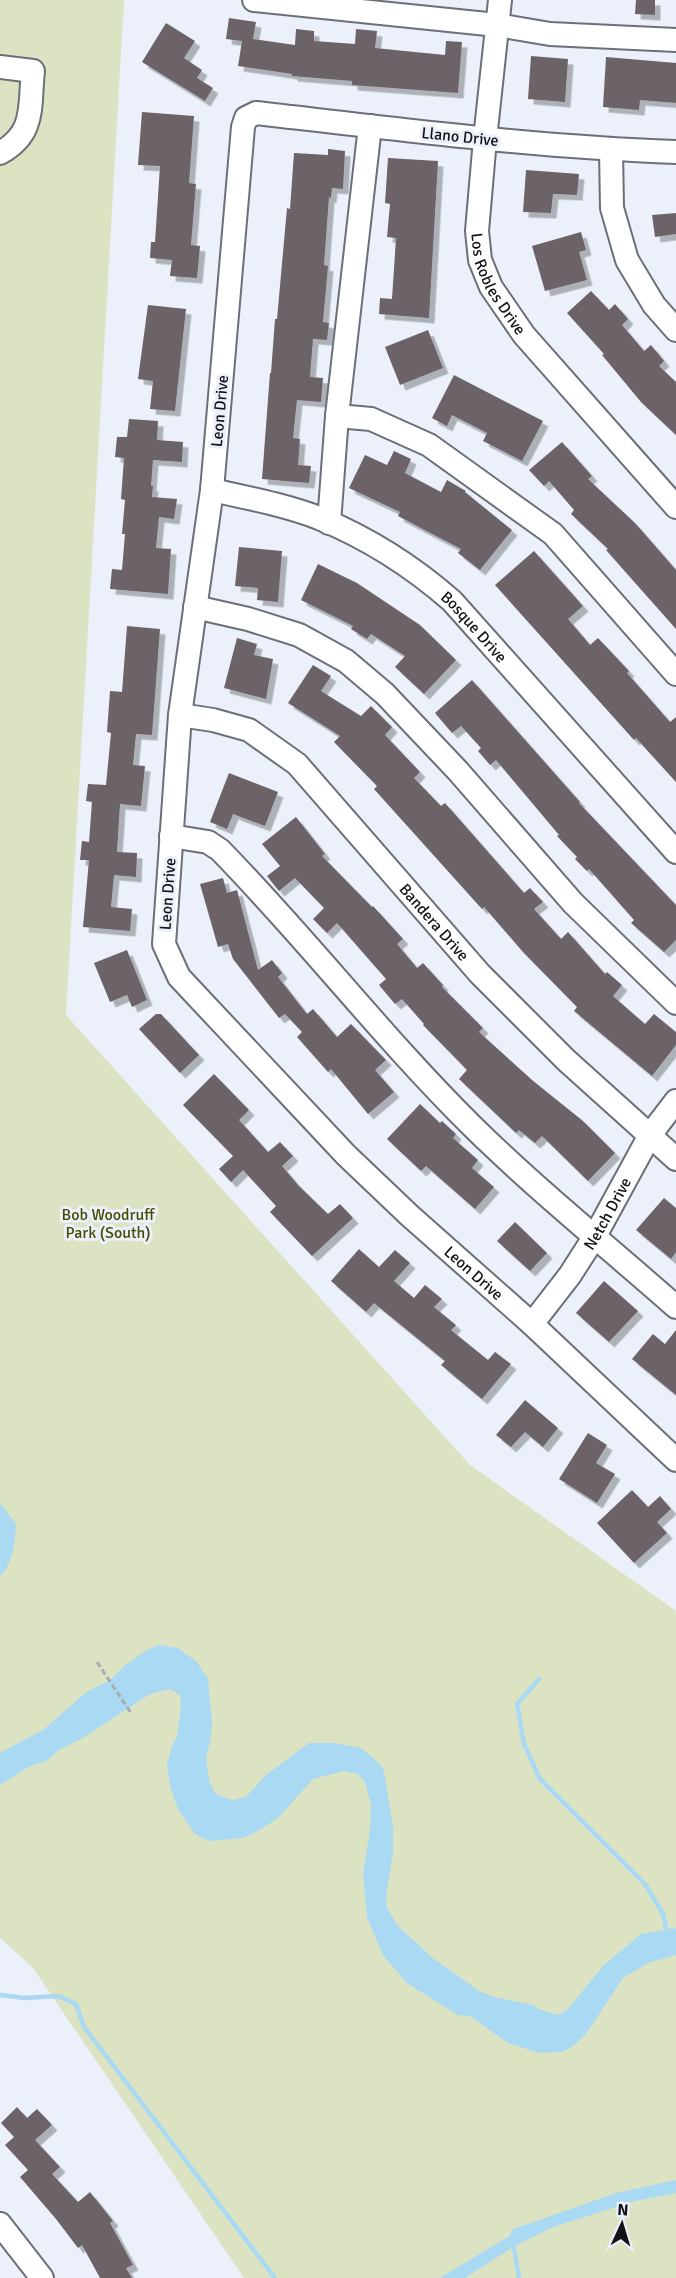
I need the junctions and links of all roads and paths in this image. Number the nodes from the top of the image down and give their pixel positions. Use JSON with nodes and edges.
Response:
{"nodes":[{"id":1,"x":254,"y":0,"type":"edge"},
{"id":2,"x":500,"y":0,"type":"edge"},
{"id":3,"x":497,"y":24,"type":"junction"},
{"id":4,"x":676,"y":40,"type":"edge"},
{"id":5,"x":0,"y":67,"type":"edge"},
{"id":6,"x":246,"y":118,"type":"joint"},
{"id":7,"x":370,"y":126,"type":"junction"},
{"id":8,"x":485,"y":139,"type":"junction"},
{"id":9,"x":611,"y":150,"type":"junction"},
{"id":10,"x":676,"y":152,"type":"edge"},
{"id":11,"x":0,"y":153,"type":"edge"},
{"id":12,"x":676,"y":330,"type":"edge"},
{"id":13,"x":337,"y":416,"type":"junction"},
{"id":14,"x":212,"y":489,"type":"junction"},
{"id":15,"x":676,"y":507,"type":"edge"},
{"id":16,"x":329,"y":522,"type":"junction"},
{"id":17,"x":195,"y":607,"type":"junction"},
{"id":18,"x":676,"y":674,"type":"edge"},
{"id":19,"x":180,"y":715,"type":"junction"},
{"id":20,"x":171,"y":836,"type":"junction"},
{"id":21,"x":676,"y":852,"type":"edge"},
{"id":22,"x":676,"y":1004,"type":"edge"},
{"id":23,"x":676,"y":1101,"type":"edge"},
{"id":24,"x":650,"y":1135,"type":"junction"},
{"id":25,"x":676,"y":1159,"type":"edge"},
{"id":26,"x":595,"y":1236,"type":"junction"},
{"id":27,"x":676,"y":1307,"type":"edge"},
{"id":28,"x":532,"y":1324,"type":"junction"},
{"id":29,"x":676,"y":1460,"type":"edge"},
{"id":30,"x":97,"y":1662,"type":"dead end"},
{"id":31,"x":131,"y":1713,"type":"dead end"},
{"id":32,"x":0,"y":2224,"type":"edge"},
{"id":33,"x":42,"y":2278,"type":"edge"}],
"edges":[{"from":1,"to":3,"type":"street"},
{"from":2,"to":3,"type":"street","name":"Los Robles Drive"},
{"from":3,"to":4,"type":"street"},
{"from":3,"to":8,"type":"street","name":"Los Robles Drive"},
{"from":5,"to":11,"type":"street"},
{"from":6,"to":7,"type":"street","name":"Llano Drive"},
{"from":6,"to":14,"type":"street","name":"Leon Drive"},
{"from":7,"to":8,"type":"street","name":"Llano Drive"},
{"from":7,"to":13,"type":"street"},
{"from":8,"to":9,"type":"street","name":"Llano Drive"},
{"from":8,"to":15,"type":"street","name":"Los Robles Drive"},
{"from":9,"to":10,"type":"street","name":"Llano Drive"},
{"from":9,"to":12,"type":"street"},
{"from":13,"to":16,"type":"street"},
{"from":13,"to":18,"type":"street"},
{"from":14,"to":16,"type":"street","name":"Bosque Drive"},
{"from":14,"to":17,"type":"street","name":"Leon Drive"},
{"from":16,"to":21,"type":"street","name":"Bosque Drive"},
{"from":17,"to":19,"type":"street","name":"Leon Drive"},
{"from":17,"to":22,"type":"street"},
{"from":19,"to":20,"type":"street","name":"Leon Drive"},
{"from":19,"to":24,"type":"street","name":"Bandera Drive"},
{"from":20,"to":26,"type":"street"},
{"from":20,"to":28,"type":"street","name":"Leon Drive"},
{"from":23,"to":24,"type":"street","name":"Netch Drive"},
{"from":24,"to":25,"type":"street","name":"Bandera Drive"},
{"from":24,"to":26,"type":"street","name":"Netch Drive"},
{"from":26,"to":27,"type":"street"},
{"from":26,"to":28,"type":"street","name":"Netch Drive"},
{"from":28,"to":29,"type":"street","name":"Leon Drive"},
{"from":30,"to":31,"type":"path"},
{"from":32,"to":33,"type":"street"}]}
